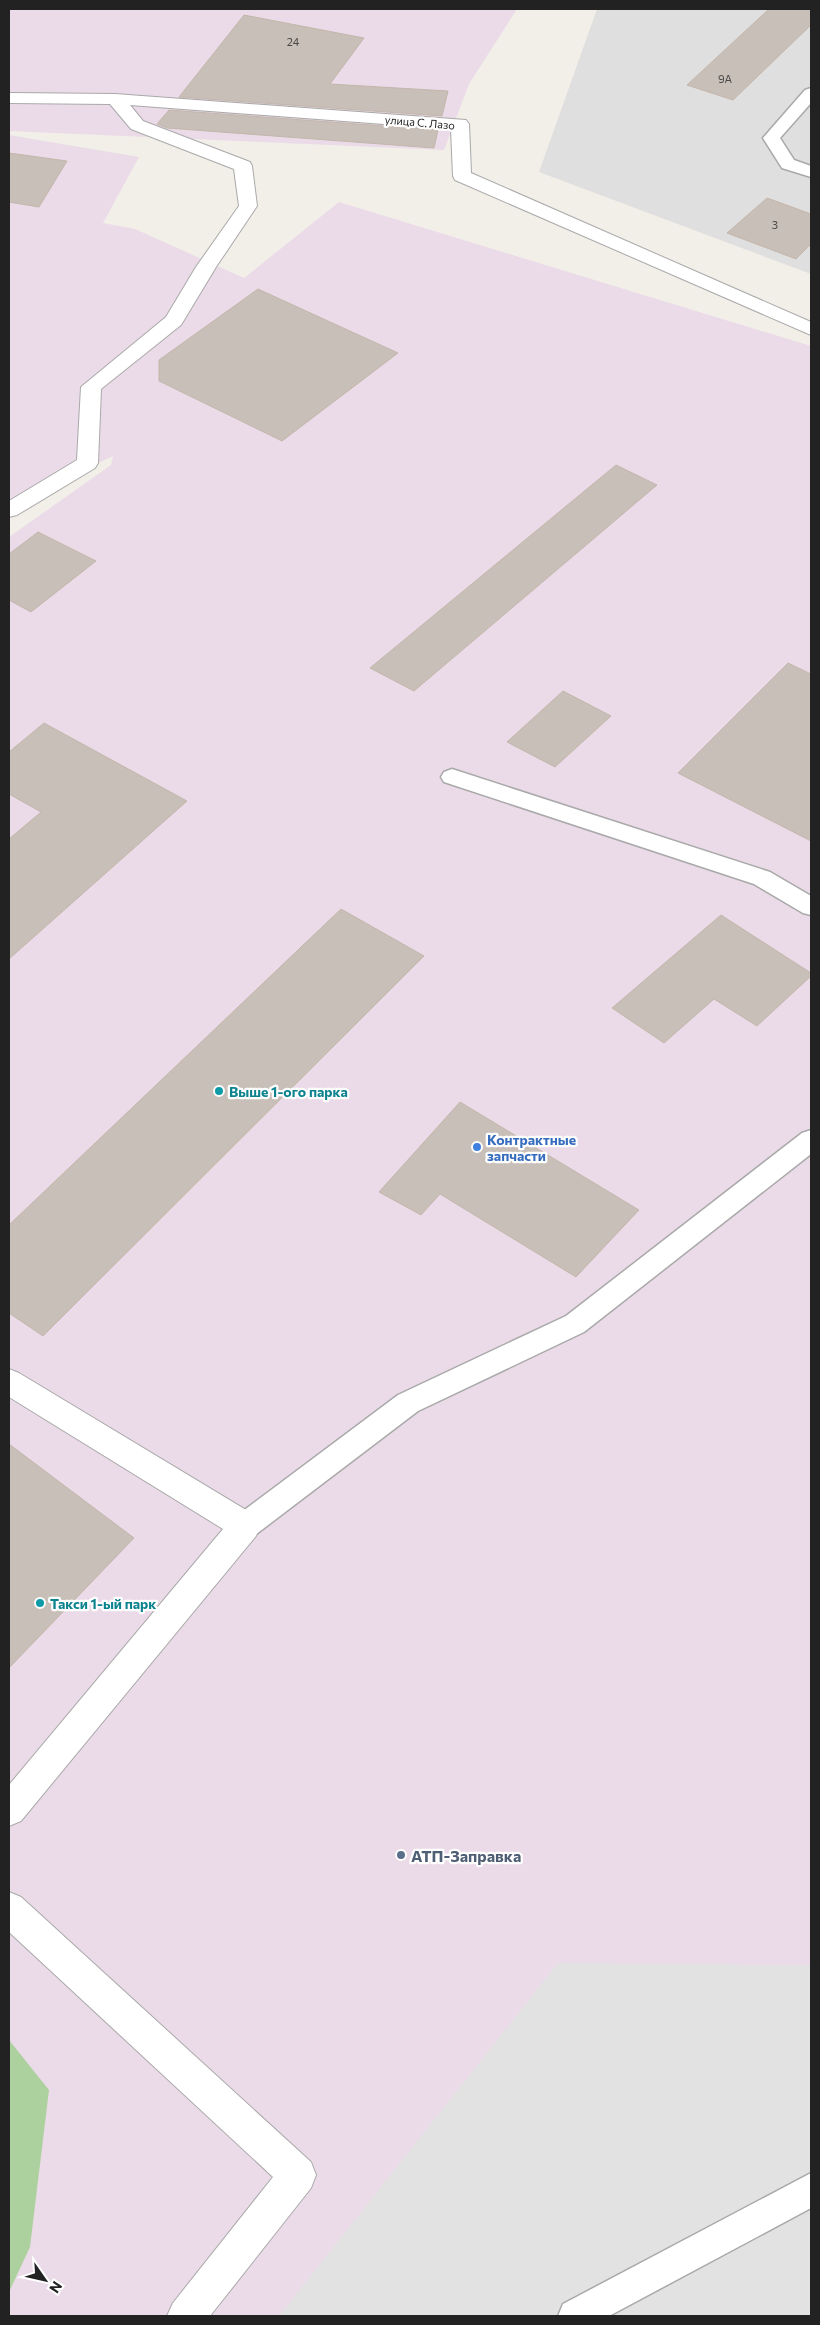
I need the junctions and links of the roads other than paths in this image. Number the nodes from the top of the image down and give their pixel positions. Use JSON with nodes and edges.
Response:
{"nodes":[{"id":1,"x":811,"y":93,"type":"edge"},
{"id":2,"x":9,"y":98,"type":"edge"},
{"id":3,"x":115,"y":100,"type":"junction"},
{"id":4,"x":811,"y":172,"type":"edge"},
{"id":5,"x":811,"y":329,"type":"edge"},
{"id":6,"x":9,"y":510,"type":"edge"},
{"id":7,"x":452,"y":777,"type":"dead end"},
{"id":8,"x":811,"y":907,"type":"edge"},
{"id":9,"x":811,"y":1140,"type":"edge"},
{"id":10,"x":9,"y":1382,"type":"edge"},
{"id":11,"x":245,"y":1526,"type":"junction"},
{"id":12,"x":9,"y":1810,"type":"edge"},
{"id":13,"x":9,"y":1909,"type":"edge"},
{"id":14,"x":811,"y":2190,"type":"edge"},
{"id":15,"x":186,"y":2316,"type":"edge"},
{"id":16,"x":575,"y":2316,"type":"edge"}],
"edges":[{"from":1,"to":4,"type":"lane"},
{"from":2,"to":3,"type":"street","name":"улица С. Лазо"},
{"from":3,"to":5,"type":"street","name":"улица С. Лазо"},
{"from":3,"to":6,"type":"street"},
{"from":7,"to":8,"type":"lane"},
{"from":9,"to":11,"type":"lane"},
{"from":10,"to":11,"type":"street"},
{"from":11,"to":12,"type":"street"},
{"from":13,"to":15,"type":"street"},
{"from":14,"to":16,"type":"lane"}]}
